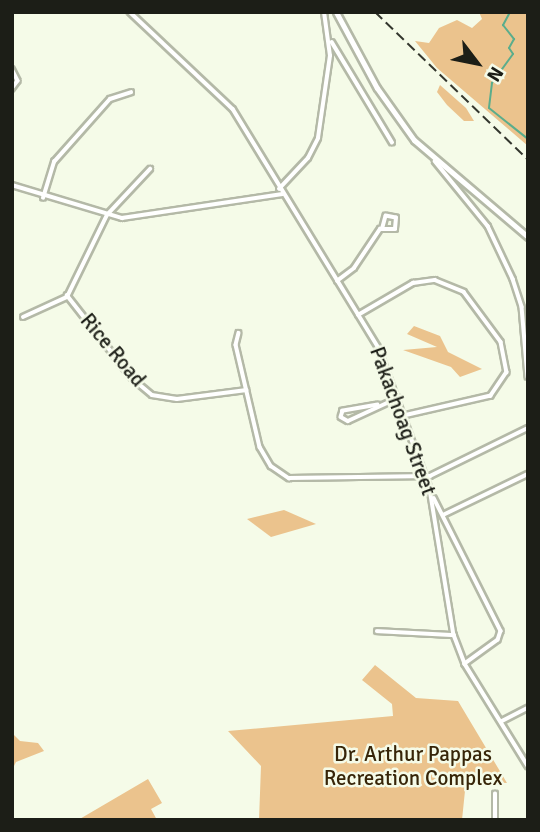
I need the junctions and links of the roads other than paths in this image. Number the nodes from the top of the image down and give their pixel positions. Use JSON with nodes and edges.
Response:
{"nodes":[{"id":1,"x":130,"y":12,"type":"edge"},
{"id":2,"x":324,"y":12,"type":"edge"},
{"id":3,"x":336,"y":12,"type":"edge"},
{"id":4,"x":330,"y":41,"type":"junction"},
{"id":5,"x":12,"y":69,"type":"edge"},
{"id":6,"x":12,"y":89,"type":"edge"},
{"id":7,"x":131,"y":92,"type":"dead end"},
{"id":8,"x":392,"y":142,"type":"dead end"},
{"id":9,"x":435,"y":161,"type":"junction"},
{"id":10,"x":150,"y":169,"type":"dead end"},
{"id":11,"x":12,"y":185,"type":"edge"},
{"id":12,"x":279,"y":189,"type":"junction"},
{"id":13,"x":282,"y":194,"type":"junction"},
{"id":14,"x":43,"y":198,"type":"junction"},
{"id":15,"x":107,"y":215,"type":"junction"},
{"id":16,"x":383,"y":227,"type":"junction"},
{"id":17,"x":528,"y":237,"type":"edge"},
{"id":18,"x":337,"y":281,"type":"junction"},
{"id":19,"x":67,"y":295,"type":"junction"},
{"id":20,"x":358,"y":315,"type":"junction"},
{"id":21,"x":23,"y":317,"type":"dead end"},
{"id":22,"x":239,"y":333,"type":"dead end"},
{"id":23,"x":528,"y":377,"type":"edge"},
{"id":24,"x":246,"y":390,"type":"junction"},
{"id":25,"x":398,"y":398,"type":"junction"},
{"id":26,"x":377,"y":405,"type":"junction"},
{"id":27,"x":404,"y":416,"type":"junction"},
{"id":28,"x":528,"y":428,"type":"edge"},
{"id":29,"x":424,"y":473,"type":"junction"},
{"id":30,"x":528,"y":474,"type":"edge"},
{"id":31,"x":430,"y":489,"type":"junction"},
{"id":32,"x":443,"y":515,"type":"junction"},
{"id":33,"x":377,"y":631,"type":"dead end"},
{"id":34,"x":454,"y":635,"type":"junction"},
{"id":35,"x":465,"y":664,"type":"junction"},
{"id":36,"x":528,"y":708,"type":"edge"},
{"id":37,"x":501,"y":721,"type":"junction"},
{"id":38,"x":528,"y":766,"type":"edge"},
{"id":39,"x":495,"y":794,"type":"dead end"},
{"id":40,"x":495,"y":820,"type":"edge"}],
"edges":[{"from":1,"to":12,"type":"street","name":"Pakachoag Street"},
{"from":2,"to":4,"type":"street"},
{"from":3,"to":9,"type":"main road"},
{"from":4,"to":8,"type":"street"},
{"from":4,"to":12,"type":"street"},
{"from":5,"to":6,"type":"street"},
{"from":7,"to":14,"type":"street"},
{"from":9,"to":17,"type":"main road"},
{"from":9,"to":23,"type":"street"},
{"from":10,"to":15,"type":"street"},
{"from":11,"to":14,"type":"street"},
{"from":12,"to":13,"type":"street","name":"Pakachoag Street"},
{"from":13,"to":15,"type":"street"},
{"from":13,"to":18,"type":"street","name":"Pakachoag Street"},
{"from":14,"to":15,"type":"street"},
{"from":15,"to":19,"type":"street"},
{"from":16,"to":16,"type":"street"},
{"from":16,"to":18,"type":"street"},
{"from":18,"to":20,"type":"street","name":"Pakachoag Street"},
{"from":19,"to":21,"type":"street"},
{"from":19,"to":24,"type":"street","name":"Rice Road"},
{"from":20,"to":25,"type":"street","name":"Pakachoag Street"},
{"from":20,"to":27,"type":"street"},
{"from":22,"to":24,"type":"street"},
{"from":24,"to":29,"type":"street"},
{"from":25,"to":26,"type":"street"},
{"from":25,"to":27,"type":"street","name":"Pakachoag Street"},
{"from":26,"to":26,"type":"street"},
{"from":27,"to":29,"type":"street","name":"Pakachoag Street"},
{"from":28,"to":29,"type":"street"},
{"from":29,"to":31,"type":"street","name":"Pakachoag Street"},
{"from":30,"to":32,"type":"street"},
{"from":31,"to":32,"type":"street"},
{"from":31,"to":34,"type":"street","name":"Pakachoag Street"},
{"from":32,"to":35,"type":"street"},
{"from":33,"to":34,"type":"street"},
{"from":34,"to":35,"type":"street","name":"Pakachoag Street"},
{"from":35,"to":37,"type":"street","name":"Pakachoag Street"},
{"from":36,"to":37,"type":"street"},
{"from":37,"to":38,"type":"street","name":"Pakachoag Street"},
{"from":39,"to":40,"type":"street"}]}
